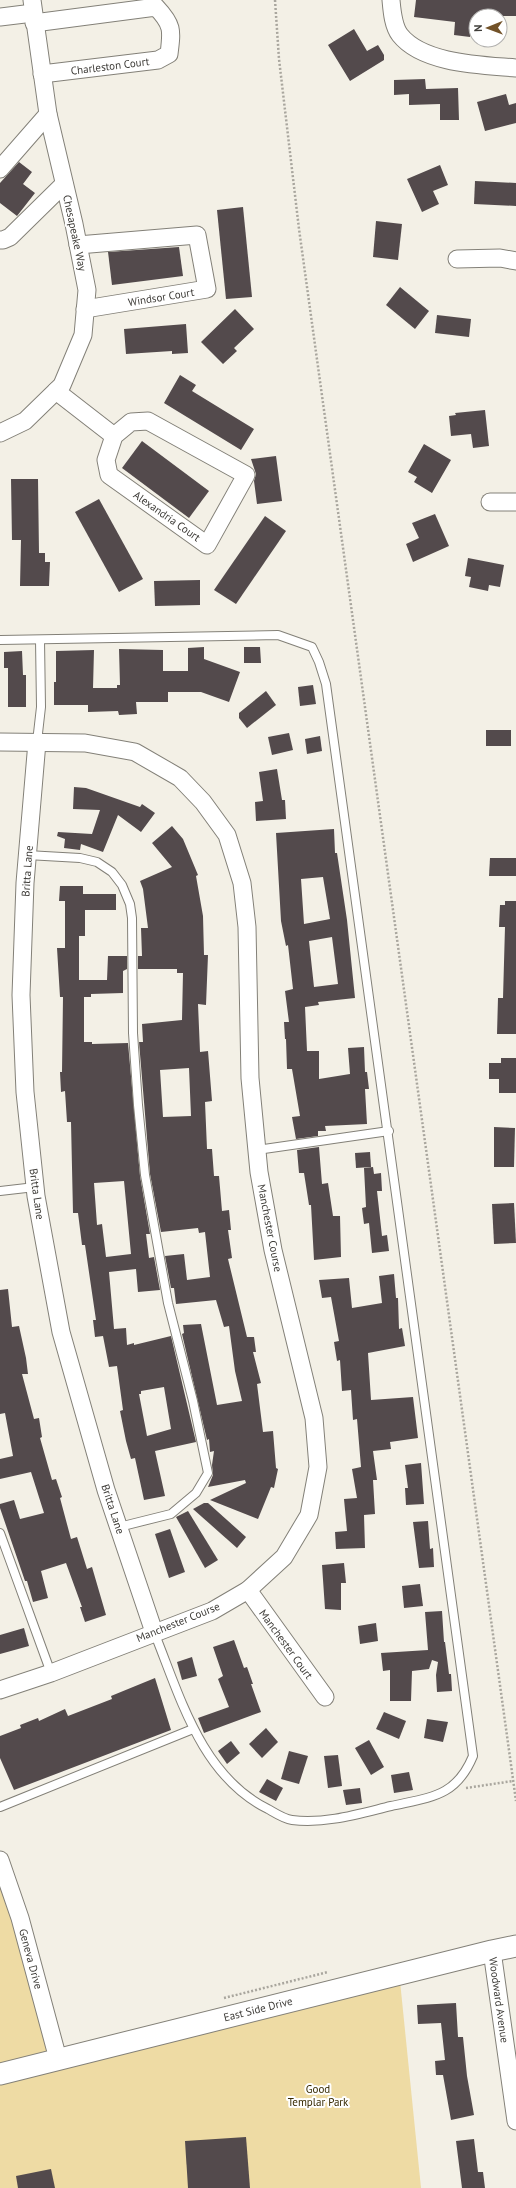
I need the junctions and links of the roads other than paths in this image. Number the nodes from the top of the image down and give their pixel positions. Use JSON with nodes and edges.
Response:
{"nodes":[{"id":1,"x":391,"y":0,"type":"edge"},
{"id":2,"x":33,"y":12,"type":"edge"},
{"id":3,"x":0,"y":18,"type":"edge"},
{"id":4,"x":516,"y":68,"type":"edge"},
{"id":5,"x":42,"y":74,"type":"junction"},
{"id":6,"x":48,"y":114,"type":"junction"},
{"id":7,"x":0,"y":169,"type":"edge"},
{"id":8,"x":64,"y":184,"type":"junction"},
{"id":9,"x":0,"y":240,"type":"edge"},
{"id":10,"x":78,"y":245,"type":"junction"},
{"id":11,"x":457,"y":260,"type":"dead end"},
{"id":12,"x":516,"y":260,"type":"edge"},
{"id":13,"x":85,"y":309,"type":"junction"},
{"id":14,"x":56,"y":391,"type":"junction"},
{"id":15,"x":0,"y":433,"type":"edge"},
{"id":16,"x":114,"y":436,"type":"junction"},
{"id":17,"x":490,"y":502,"type":"dead end"},
{"id":18,"x":516,"y":502,"type":"edge"},
{"id":19,"x":0,"y":640,"type":"edge"},
{"id":20,"x":40,"y":640,"type":"junction"},
{"id":21,"x":0,"y":742,"type":"edge"},
{"id":22,"x":37,"y":742,"type":"junction"},
{"id":23,"x":28,"y":855,"type":"junction"},
{"id":24,"x":389,"y":1131,"type":"junction"},
{"id":25,"x":257,"y":1150,"type":"junction"},
{"id":26,"x":35,"y":1187,"type":"junction"},
{"id":27,"x":0,"y":1191,"type":"edge"},
{"id":28,"x":118,"y":1527,"type":"junction"},
{"id":29,"x":0,"y":1533,"type":"edge"},
{"id":30,"x":248,"y":1590,"type":"junction"},
{"id":31,"x":154,"y":1632,"type":"junction"},
{"id":32,"x":52,"y":1673,"type":"junction"},
{"id":33,"x":0,"y":1690,"type":"edge"},
{"id":34,"x":325,"y":1697,"type":"dead end"},
{"id":35,"x":193,"y":1729,"type":"junction"},
{"id":36,"x":0,"y":1807,"type":"edge"},
{"id":37,"x":0,"y":1860,"type":"edge"},
{"id":38,"x":516,"y":1946,"type":"edge"},
{"id":39,"x":492,"y":1951,"type":"junction"},
{"id":40,"x":58,"y":2059,"type":"junction"},
{"id":41,"x":0,"y":2074,"type":"edge"},
{"id":42,"x":516,"y":2120,"type":"edge"}],
"edges":[{"from":1,"to":4,"type":"street"},
{"from":2,"to":3,"type":"street"},
{"from":2,"to":5,"type":"street","name":"Chesapeake Way"},
{"from":2,"to":5,"type":"street","name":"Charleston Court"},
{"from":5,"to":6,"type":"street","name":"Chesapeake Way"},
{"from":6,"to":7,"type":"street"},
{"from":6,"to":8,"type":"street","name":"Chesapeake Way"},
{"from":8,"to":9,"type":"street"},
{"from":8,"to":10,"type":"street","name":"Chesapeake Way"},
{"from":10,"to":13,"type":"street","name":"Chesapeake Way"},
{"from":10,"to":13,"type":"street","name":"Windsor Court"},
{"from":11,"to":12,"type":"street"},
{"from":13,"to":14,"type":"street","name":"Chesapeake Way"},
{"from":14,"to":15,"type":"street","name":"Chesapeake Way"},
{"from":14,"to":16,"type":"street"},
{"from":16,"to":16,"type":"street","name":"Alexandria Court"},
{"from":17,"to":18,"type":"street"},
{"from":19,"to":20,"type":"lane"},
{"from":20,"to":22,"type":"lane"},
{"from":20,"to":24,"type":"lane"},
{"from":21,"to":22,"type":"street","name":"Manchester Course"},
{"from":22,"to":23,"type":"street","name":"Britta Lane"},
{"from":22,"to":25,"type":"street","name":"Manchester Course"},
{"from":23,"to":26,"type":"street","name":"Britta Lane"},
{"from":23,"to":28,"type":"lane"},
{"from":24,"to":25,"type":"lane"},
{"from":24,"to":35,"type":"lane"},
{"from":25,"to":30,"type":"street","name":"Manchester Course"},
{"from":26,"to":27,"type":"lane"},
{"from":26,"to":28,"type":"street","name":"Britta Lane"},
{"from":28,"to":31,"type":"street","name":"Britta Lane"},
{"from":29,"to":32,"type":"lane"},
{"from":30,"to":31,"type":"street","name":"Manchester Course"},
{"from":30,"to":34,"type":"street","name":"Manchester Court"},
{"from":31,"to":32,"type":"street","name":"Manchester Course"},
{"from":31,"to":35,"type":"lane"},
{"from":32,"to":33,"type":"street","name":"Manchester Course"},
{"from":35,"to":36,"type":"lane"},
{"from":37,"to":40,"type":"street","name":"Geneva Drive"},
{"from":38,"to":39,"type":"street","name":"East Side Drive"},
{"from":39,"to":40,"type":"street","name":"East Side Drive"},
{"from":39,"to":42,"type":"street","name":"Woodward Avenue"},
{"from":40,"to":41,"type":"street","name":"East Side Drive"}]}
